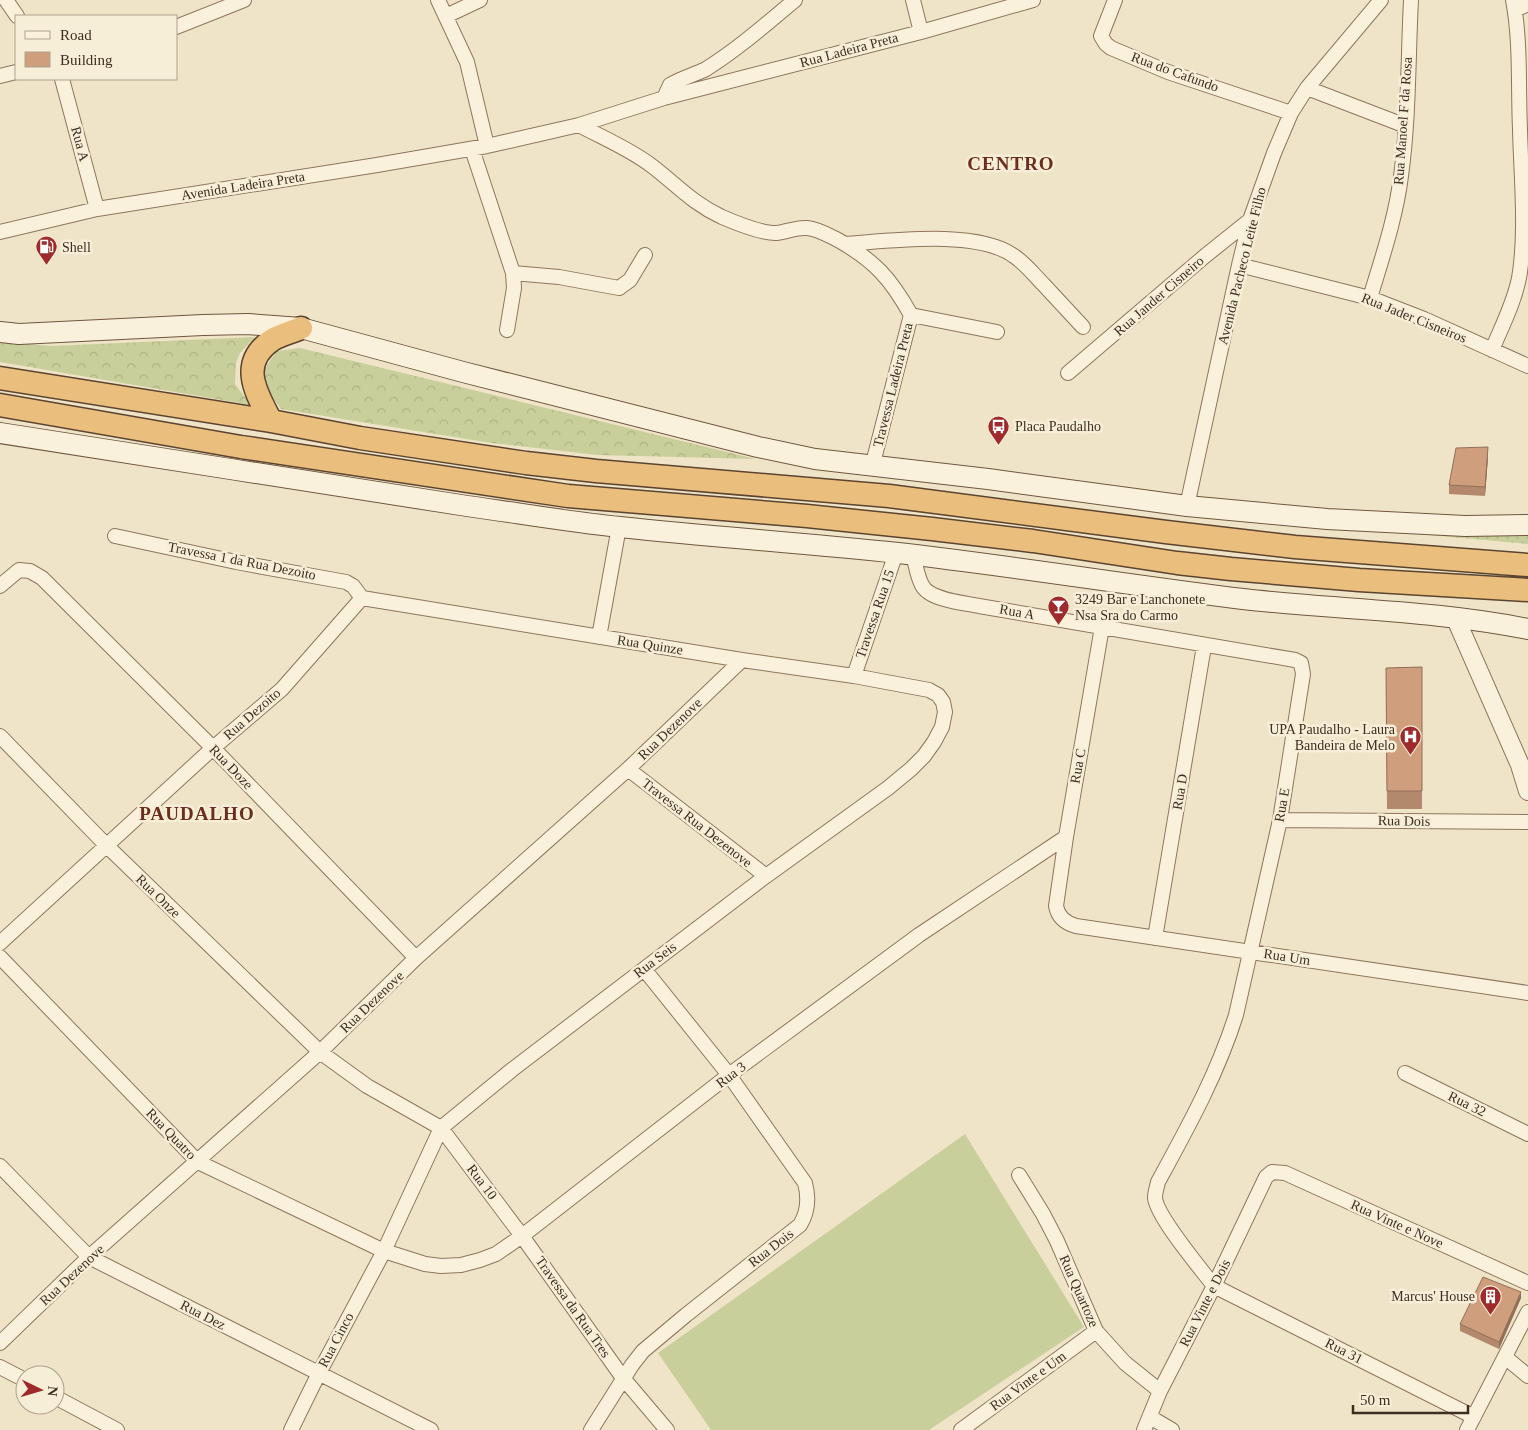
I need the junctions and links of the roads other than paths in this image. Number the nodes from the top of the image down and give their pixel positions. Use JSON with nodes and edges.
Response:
{"nodes":[{"id":1,"x":6,"y":0,"type":"edge"},
{"id":2,"x":244,"y":0,"type":"edge"},
{"id":3,"x":438,"y":0,"type":"edge"},
{"id":4,"x":480,"y":0,"type":"edge"},
{"id":5,"x":795,"y":0,"type":"edge"},
{"id":6,"x":913,"y":0,"type":"edge"},
{"id":7,"x":1034,"y":0,"type":"edge"},
{"id":8,"x":1115,"y":0,"type":"edge"},
{"id":9,"x":1381,"y":0,"type":"edge"},
{"id":10,"x":1411,"y":0,"type":"edge"},
{"id":11,"x":1528,"y":4,"type":"edge"},
{"id":12,"x":1514,"y":5,"type":"edge"},
{"id":13,"x":16,"y":15,"type":"edge"},
{"id":14,"x":446,"y":16,"type":"junction"},
{"id":15,"x":178,"y":26,"type":"edge"},
{"id":16,"x":920,"y":32,"type":"junction"},
{"id":17,"x":15,"y":72,"type":"edge"},
{"id":18,"x":0,"y":76,"type":"edge"},
{"id":19,"x":62,"y":80,"type":"edge"},
{"id":20,"x":1307,"y":88,"type":"junction"},
{"id":21,"x":664,"y":98,"type":"junction"},
{"id":22,"x":1291,"y":112,"type":"junction"},
{"id":23,"x":578,"y":126,"type":"junction"},
{"id":24,"x":1406,"y":126,"type":"junction"},
{"id":25,"x":488,"y":146,"type":"junction"},
{"id":26,"x":472,"y":149,"type":"junction"},
{"id":27,"x":97,"y":209,"type":"junction"},
{"id":28,"x":1250,"y":220,"type":"junction"},
{"id":29,"x":0,"y":232,"type":"edge"},
{"id":30,"x":845,"y":244,"type":"junction"},
{"id":31,"x":645,"y":255,"type":"dead end"},
{"id":32,"x":1239,"y":265,"type":"junction"},
{"id":33,"x":514,"y":273,"type":"junction"},
{"id":34,"x":1370,"y":298,"type":"junction"},
{"id":35,"x":911,"y":315,"type":"junction"},
{"id":36,"x":1083,"y":327,"type":"dead end"},
{"id":37,"x":301,"y":328,"type":"junction"},
{"id":38,"x":507,"y":330,"type":"dead end"},
{"id":39,"x":0,"y":332,"type":"edge"},
{"id":40,"x":997,"y":332,"type":"dead end"},
{"id":41,"x":1492,"y":350,"type":"junction"},
{"id":42,"x":1528,"y":366,"type":"edge"},
{"id":43,"x":1068,"y":373,"type":"dead end"},
{"id":44,"x":0,"y":378,"type":"edge"},
{"id":45,"x":0,"y":405,"type":"edge"},
{"id":46,"x":271,"y":421,"type":"junction"},
{"id":47,"x":0,"y":433,"type":"edge"},
{"id":48,"x":872,"y":466,"type":"junction"},
{"id":49,"x":1187,"y":506,"type":"junction"},
{"id":50,"x":1528,"y":525,"type":"edge"},
{"id":51,"x":619,"y":527,"type":"junction"},
{"id":52,"x":115,"y":536,"type":"dead end"},
{"id":53,"x":904,"y":554,"type":"junction"},
{"id":54,"x":1528,"y":564,"type":"edge"},
{"id":55,"x":0,"y":586,"type":"edge"},
{"id":56,"x":1528,"y":590,"type":"edge"},
{"id":57,"x":362,"y":598,"type":"junction"},
{"id":58,"x":1455,"y":617,"type":"junction"},
{"id":59,"x":1102,"y":627,"type":"junction"},
{"id":60,"x":1528,"y":629,"type":"edge"},
{"id":61,"x":599,"y":636,"type":"junction"},
{"id":62,"x":1204,"y":646,"type":"junction"},
{"id":63,"x":742,"y":660,"type":"junction"},
{"id":64,"x":1295,"y":660,"type":"joint"},
{"id":65,"x":854,"y":676,"type":"junction"},
{"id":66,"x":938,"y":694,"type":"joint"},
{"id":67,"x":0,"y":736,"type":"edge"},
{"id":68,"x":213,"y":748,"type":"junction"},
{"id":69,"x":628,"y":769,"type":"junction"},
{"id":70,"x":1528,"y":791,"type":"edge"},
{"id":71,"x":1280,"y":820,"type":"junction"},
{"id":72,"x":1528,"y":822,"type":"edge"},
{"id":73,"x":1066,"y":837,"type":"junction"},
{"id":74,"x":107,"y":846,"type":"junction"},
{"id":75,"x":766,"y":876,"type":"junction"},
{"id":76,"x":1056,"y":906,"type":"joint"},
{"id":77,"x":1156,"y":938,"type":"junction"},
{"id":78,"x":0,"y":943,"type":"edge"},
{"id":79,"x":1249,"y":951,"type":"junction"},
{"id":80,"x":0,"y":957,"type":"edge"},
{"id":81,"x":416,"y":958,"type":"junction"},
{"id":82,"x":644,"y":968,"type":"junction"},
{"id":83,"x":1528,"y":993,"type":"edge"},
{"id":84,"x":320,"y":1052,"type":"junction"},
{"id":85,"x":1405,"y":1073,"type":"dead end"},
{"id":86,"x":729,"y":1075,"type":"junction"},
{"id":87,"x":441,"y":1128,"type":"junction"},
{"id":88,"x":1528,"y":1134,"type":"edge"},
{"id":89,"x":198,"y":1162,"type":"junction"},
{"id":90,"x":0,"y":1166,"type":"edge"},
{"id":91,"x":1019,"y":1175,"type":"dead end"},
{"id":92,"x":1266,"y":1177,"type":"joint"},
{"id":93,"x":522,"y":1236,"type":"junction"},
{"id":94,"x":384,"y":1251,"type":"junction"},
{"id":95,"x":90,"y":1257,"type":"junction"},
{"id":96,"x":1528,"y":1283,"type":"edge"},
{"id":97,"x":1214,"y":1286,"type":"junction"},
{"id":98,"x":1528,"y":1312,"type":"edge"},
{"id":99,"x":1096,"y":1331,"type":"junction"},
{"id":100,"x":0,"y":1343,"type":"edge"},
{"id":101,"x":1505,"y":1357,"type":"junction"},
{"id":102,"x":0,"y":1367,"type":"edge"},
{"id":103,"x":319,"y":1373,"type":"junction"},
{"id":104,"x":15,"y":1375,"type":"edge"},
{"id":105,"x":1528,"y":1376,"type":"edge"},
{"id":106,"x":623,"y":1378,"type":"junction"},
{"id":107,"x":1160,"y":1391,"type":"junction"},
{"id":108,"x":65,"y":1402,"type":"edge"},
{"id":109,"x":1474,"y":1417,"type":"junction"},
{"id":110,"x":1147,"y":1424,"type":"edge"},
{"id":111,"x":117,"y":1430,"type":"edge"},
{"id":112,"x":292,"y":1430,"type":"edge"},
{"id":113,"x":431,"y":1430,"type":"edge"},
{"id":114,"x":591,"y":1430,"type":"edge"},
{"id":115,"x":667,"y":1430,"type":"edge"},
{"id":116,"x":960,"y":1430,"type":"edge"},
{"id":117,"x":1172,"y":1430,"type":"edge"},
{"id":118,"x":1467,"y":1430,"type":"edge"}],
"edges":[{"from":1,"to":13,"type":"street"},
{"from":2,"to":15,"type":"street"},
{"from":3,"to":14,"type":"street"},
{"from":4,"to":14,"type":"street"},
{"from":5,"to":21,"type":"street","name":"Rua Ladeira Preta"},
{"from":6,"to":16,"type":"street"},
{"from":7,"to":16,"type":"street","name":"Rua Ladeira Preta"},
{"from":8,"to":22,"type":"street","name":"Rua do Cafundo"},
{"from":9,"to":20,"type":"street","name":"Avenida Pacheco Leite Filho"},
{"from":10,"to":24,"type":"street","name":"Rua Manoel F da Rosa"},
{"from":11,"to":12,"type":"street"},
{"from":12,"to":41,"type":"street"},
{"from":14,"to":25,"type":"street"},
{"from":16,"to":21,"type":"street","name":"Rua Ladeira Preta"},
{"from":17,"to":18,"type":"street"},
{"from":19,"to":27,"type":"street","name":"Rua A"},
{"from":20,"to":22,"type":"street","name":"Avenida Pacheco Leite Filho"},
{"from":20,"to":24,"type":"street"},
{"from":21,"to":23,"type":"street","name":"Rua Ladeira Preta"},
{"from":22,"to":28,"type":"street","name":"Avenida Pacheco Leite Filho"},
{"from":23,"to":25,"type":"street"},
{"from":23,"to":30,"type":"street","name":"Travessa Ladeira Preta"},
{"from":24,"to":34,"type":"street","name":"Rua Manoel F da Rosa"},
{"from":25,"to":26,"type":"street","name":"Avenida Ladeira Preta"},
{"from":26,"to":27,"type":"street","name":"Avenida Ladeira Preta"},
{"from":26,"to":33,"type":"street"},
{"from":27,"to":29,"type":"street","name":"Avenida Ladeira Preta"},
{"from":28,"to":32,"type":"street","name":"Avenida Pacheco Leite Filho"},
{"from":28,"to":43,"type":"street","name":"Rua Jander Cisneiro"},
{"from":30,"to":35,"type":"street","name":"Travessa Ladeira Preta"},
{"from":30,"to":36,"type":"street"},
{"from":31,"to":33,"type":"street"},
{"from":32,"to":34,"type":"street","name":"Rua Jader Cisneiros"},
{"from":32,"to":49,"type":"street","name":"Avenida Pacheco Leite Filho"},
{"from":33,"to":38,"type":"street"},
{"from":34,"to":41,"type":"street","name":"Rua Jader Cisneiros"},
{"from":35,"to":40,"type":"street"},
{"from":35,"to":48,"type":"street","name":"Travessa Ladeira Preta"},
{"from":37,"to":39,"type":"main road"},
{"from":37,"to":46,"type":"highway"},
{"from":37,"to":48,"type":"main road"},
{"from":41,"to":42,"type":"street","name":"Rua Jader Cisneiros"},
{"from":44,"to":46,"type":"highway"},
{"from":45,"to":56,"type":"highway"},
{"from":46,"to":54,"type":"highway"},
{"from":47,"to":51,"type":"main road"},
{"from":48,"to":49,"type":"main road"},
{"from":49,"to":50,"type":"main road"},
{"from":51,"to":53,"type":"main road"},
{"from":51,"to":61,"type":"street"},
{"from":52,"to":57,"type":"street","name":"Travessa 1 da Rua Dezoito"},
{"from":53,"to":58,"type":"main road"},
{"from":53,"to":59,"type":"street","name":"Rua A"},
{"from":53,"to":65,"type":"street","name":"Travessa Rua 15"},
{"from":55,"to":68,"type":"street","name":"Rua Doze"},
{"from":57,"to":61,"type":"street","name":"Rua Quinze"},
{"from":57,"to":68,"type":"street","name":"Rua Dezoito"},
{"from":58,"to":60,"type":"main road"},
{"from":58,"to":70,"type":"street"},
{"from":59,"to":62,"type":"street","name":"Rua A"},
{"from":59,"to":73,"type":"street","name":"Rua C"},
{"from":61,"to":63,"type":"street","name":"Rua Quinze"},
{"from":62,"to":64,"type":"street","name":"Rua A"},
{"from":62,"to":77,"type":"street","name":"Rua D"},
{"from":63,"to":65,"type":"street","name":"Rua Quinze"},
{"from":63,"to":69,"type":"street","name":"Rua Dezenove"},
{"from":64,"to":71,"type":"street","name":"Rua E"},
{"from":65,"to":66,"type":"street","name":"Rua Quinze"},
{"from":66,"to":75,"type":"street","name":"Rua Seis"},
{"from":67,"to":74,"type":"street","name":"Rua Onze"},
{"from":68,"to":74,"type":"street","name":"Rua Dezoito"},
{"from":68,"to":81,"type":"street","name":"Rua Doze"},
{"from":69,"to":75,"type":"street","name":"Travessa Rua Dezenove"},
{"from":69,"to":81,"type":"street","name":"Rua Dezenove"},
{"from":71,"to":72,"type":"street","name":"Rua Dois"},
{"from":71,"to":79,"type":"street","name":"Rua E"},
{"from":73,"to":76,"type":"street","name":"Rua C"},
{"from":73,"to":86,"type":"street","name":"Rua 3"},
{"from":74,"to":78,"type":"street","name":"Rua Dezoito"},
{"from":74,"to":84,"type":"street","name":"Rua Onze"},
{"from":75,"to":82,"type":"street","name":"Rua Seis"},
{"from":76,"to":77,"type":"street","name":"Rua Um"},
{"from":77,"to":79,"type":"street","name":"Rua Um"},
{"from":79,"to":83,"type":"street","name":"Rua Um"},
{"from":79,"to":97,"type":"street","name":"Rua E"},
{"from":80,"to":89,"type":"street","name":"Rua Quatro"},
{"from":81,"to":84,"type":"street","name":"Rua Dezenove"},
{"from":82,"to":86,"type":"street","name":"Rua Dois"},
{"from":82,"to":87,"type":"street","name":"Rua Seis"},
{"from":84,"to":87,"type":"street"},
{"from":84,"to":89,"type":"street","name":"Rua Dezenove"},
{"from":85,"to":88,"type":"street","name":"Rua 32"},
{"from":86,"to":93,"type":"street","name":"Rua 3"},
{"from":86,"to":106,"type":"street","name":"Rua Dois"},
{"from":87,"to":93,"type":"street","name":"Rua 10"},
{"from":87,"to":94,"type":"street","name":"Rua Seis"},
{"from":89,"to":94,"type":"street","name":"Rua Quatro"},
{"from":89,"to":95,"type":"street","name":"Rua Dezenove"},
{"from":90,"to":95,"type":"street","name":"Rua Dez"},
{"from":91,"to":99,"type":"street","name":"Rua Quartoze"},
{"from":92,"to":96,"type":"street","name":"Rua Vinte e Nove"},
{"from":92,"to":97,"type":"street","name":"Rua Vinte e Dois"},
{"from":93,"to":94,"type":"street","name":"Rua 3"},
{"from":93,"to":106,"type":"street","name":"Travessa da Rua Tres"},
{"from":94,"to":103,"type":"street","name":"Rua Cinco"},
{"from":95,"to":100,"type":"street","name":"Rua Dezenove"},
{"from":95,"to":103,"type":"street","name":"Rua Dez"},
{"from":97,"to":107,"type":"street","name":"Rua Vinte e Dois"},
{"from":97,"to":109,"type":"street","name":"Rua 31"},
{"from":98,"to":101,"type":"street"},
{"from":99,"to":107,"type":"street","name":"Rua Quartoze"},
{"from":99,"to":116,"type":"street","name":"Rua Vinte e Um"},
{"from":101,"to":105,"type":"street"},
{"from":101,"to":109,"type":"street"},
{"from":102,"to":104,"type":"street"},
{"from":103,"to":112,"type":"street","name":"Rua Cinco"},
{"from":103,"to":113,"type":"street","name":"Rua Dez"},
{"from":106,"to":114,"type":"street","name":"Rua Dois"},
{"from":106,"to":115,"type":"street","name":"Travessa da Rua Tres"},
{"from":107,"to":110,"type":"street","name":"Rua Vinte e Dois"},
{"from":108,"to":111,"type":"street"},
{"from":109,"to":118,"type":"street"},
{"from":110,"to":117,"type":"street"}]}
